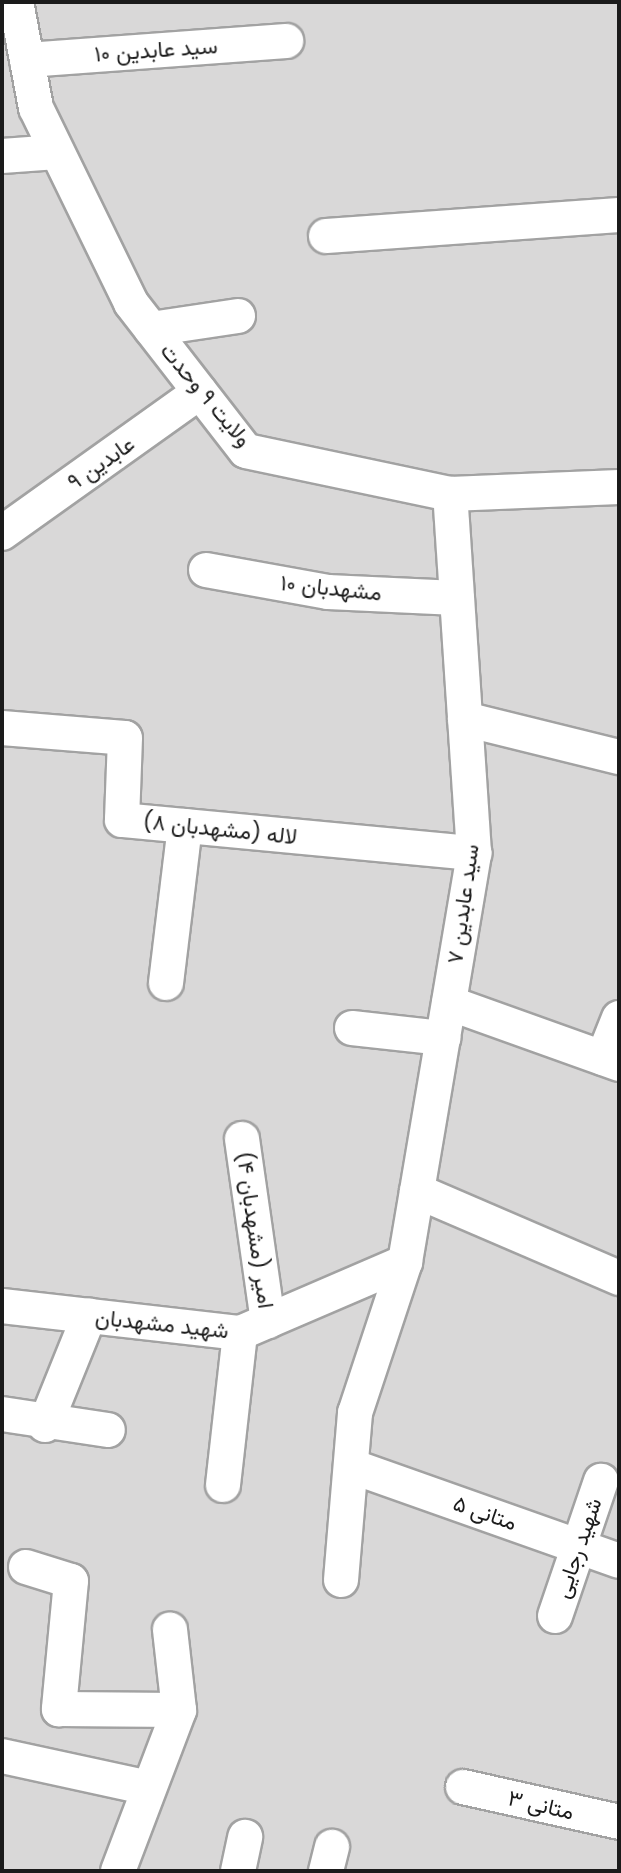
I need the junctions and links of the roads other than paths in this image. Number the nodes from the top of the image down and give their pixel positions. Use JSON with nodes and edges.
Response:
{"nodes":[{"id":1,"x":11,"y":4,"type":"edge"},
{"id":2,"x":286,"y":41,"type":"dead end"},
{"id":3,"x":27,"y":60,"type":"junction"},
{"id":4,"x":57,"y":152,"type":"junction"},
{"id":5,"x":2,"y":156,"type":"edge"},
{"id":6,"x":619,"y":215,"type":"edge"},
{"id":7,"x":326,"y":236,"type":"dead end"},
{"id":8,"x":238,"y":316,"type":"dead end"},
{"id":9,"x":151,"y":329,"type":"junction"},
{"id":10,"x":200,"y":392,"type":"junction"},
{"id":11,"x":619,"y":487,"type":"edge"},
{"id":12,"x":450,"y":494,"type":"junction"},
{"id":13,"x":2,"y":533,"type":"edge"},
{"id":14,"x":206,"y":570,"type":"dead end"},
{"id":15,"x":457,"y":598,"type":"junction"},
{"id":16,"x":465,"y":719,"type":"junction"},
{"id":17,"x":2,"y":728,"type":"edge"},
{"id":18,"x":619,"y":757,"type":"edge"},
{"id":19,"x":185,"y":826,"type":"junction"},
{"id":20,"x":474,"y":853,"type":"junction"},
{"id":21,"x":166,"y":983,"type":"dead end"},
{"id":22,"x":449,"y":1003,"type":"junction"},
{"id":23,"x":619,"y":1018,"type":"edge"},
{"id":24,"x":352,"y":1028,"type":"dead end"},
{"id":25,"x":443,"y":1038,"type":"junction"},
{"id":26,"x":611,"y":1061,"type":"edge"},
{"id":27,"x":242,"y":1139,"type":"dead end"},
{"id":28,"x":417,"y":1191,"type":"junction"},
{"id":29,"x":405,"y":1262,"type":"junction"},
{"id":30,"x":619,"y":1278,"type":"edge"},
{"id":31,"x":2,"y":1306,"type":"edge"},
{"id":32,"x":89,"y":1316,"type":"junction"},
{"id":33,"x":254,"y":1327,"type":"junction"},
{"id":34,"x":2,"y":1414,"type":"edge"},
{"id":35,"x":45,"y":1425,"type":"junction"},
{"id":36,"x":108,"y":1430,"type":"dead end"},
{"id":37,"x":351,"y":1466,"type":"junction"},
{"id":38,"x":601,"y":1481,"type":"dead end"},
{"id":39,"x":223,"y":1485,"type":"dead end"},
{"id":40,"x":578,"y":1546,"type":"junction"},
{"id":41,"x":619,"y":1561,"type":"edge"},
{"id":42,"x":26,"y":1567,"type":"dead end"},
{"id":43,"x":341,"y":1580,"type":"dead end"},
{"id":44,"x":555,"y":1616,"type":"dead end"},
{"id":45,"x":170,"y":1630,"type":"dead end"},
{"id":46,"x":179,"y":1710,"type":"junction"},
{"id":47,"x":2,"y":1756,"type":"edge"},
{"id":48,"x":463,"y":1787,"type":"dead end"},
{"id":49,"x":149,"y":1788,"type":"junction"},
{"id":50,"x":619,"y":1822,"type":"edge"},
{"id":51,"x":245,"y":1837,"type":"dead end"},
{"id":52,"x":118,"y":1871,"type":"edge"},
{"id":53,"x":238,"y":1871,"type":"edge"}],
"edges":[{"from":1,"to":3,"type":"street","name":"ولایت ۹ وحدت"},
{"from":2,"to":3,"type":"street","name":"سید عابدین ۱۰"},
{"from":3,"to":4,"type":"street","name":"ولایت ۹ وحدت"},
{"from":4,"to":5,"type":"street"},
{"from":4,"to":9,"type":"street","name":"ولایت ۹ وحدت"},
{"from":6,"to":7,"type":"street"},
{"from":8,"to":9,"type":"street"},
{"from":9,"to":10,"type":"street","name":"ولایت ۹ وحدت"},
{"from":10,"to":12,"type":"street","name":"ولایت ۹ وحدت"},
{"from":10,"to":13,"type":"street","name":"عابدین ۹"},
{"from":11,"to":12,"type":"street","name":"ولایت ۹ وحدت"},
{"from":12,"to":15,"type":"street","name":"سید عابدین ۷"},
{"from":14,"to":15,"type":"street","name":"مشهدبان ۱۰"},
{"from":15,"to":16,"type":"street","name":"سید عابدین ۷"},
{"from":16,"to":18,"type":"street"},
{"from":16,"to":20,"type":"street","name":"سید عابدین ۷"},
{"from":17,"to":19,"type":"street","name":"لاله (مشهدبان ۸)"},
{"from":19,"to":20,"type":"street","name":"لاله (مشهدبان ۸)"},
{"from":19,"to":21,"type":"street"},
{"from":20,"to":22,"type":"street","name":"سید عابدین ۷"},
{"from":22,"to":25,"type":"street","name":"سید عابدین ۷"},
{"from":22,"to":26,"type":"street"},
{"from":23,"to":26,"type":"street"},
{"from":24,"to":25,"type":"street"},
{"from":25,"to":28,"type":"street","name":"سید عابدین ۷"},
{"from":27,"to":33,"type":"street","name":"امیر (مشهدبان ۴)"},
{"from":28,"to":29,"type":"street","name":"سید عابدین ۷"},
{"from":28,"to":30,"type":"street"},
{"from":29,"to":33,"type":"street","name":"شهید مشهدبان"},
{"from":29,"to":37,"type":"street","name":"سید عابدین ۷"},
{"from":31,"to":32,"type":"street","name":"شهید مشهدبان"},
{"from":32,"to":33,"type":"street","name":"شهید مشهدبان"},
{"from":32,"to":35,"type":"street"},
{"from":33,"to":39,"type":"street","name":"امیر (مشهدبان ۴)"},
{"from":34,"to":35,"type":"street"},
{"from":35,"to":36,"type":"street"},
{"from":37,"to":40,"type":"street","name":"متانی ۵"},
{"from":37,"to":43,"type":"street","name":"سید عابدین ۷"},
{"from":38,"to":40,"type":"street","name":"شهید رجایی"},
{"from":40,"to":41,"type":"street","name":"متانی ۵"},
{"from":40,"to":44,"type":"street","name":"شهید رجایی"},
{"from":42,"to":46,"type":"street"},
{"from":45,"to":46,"type":"street"},
{"from":46,"to":49,"type":"street"},
{"from":47,"to":49,"type":"street"},
{"from":48,"to":50,"type":"street","name":"متانی ۳"},
{"from":49,"to":52,"type":"street"},
{"from":51,"to":53,"type":"street"}]}
